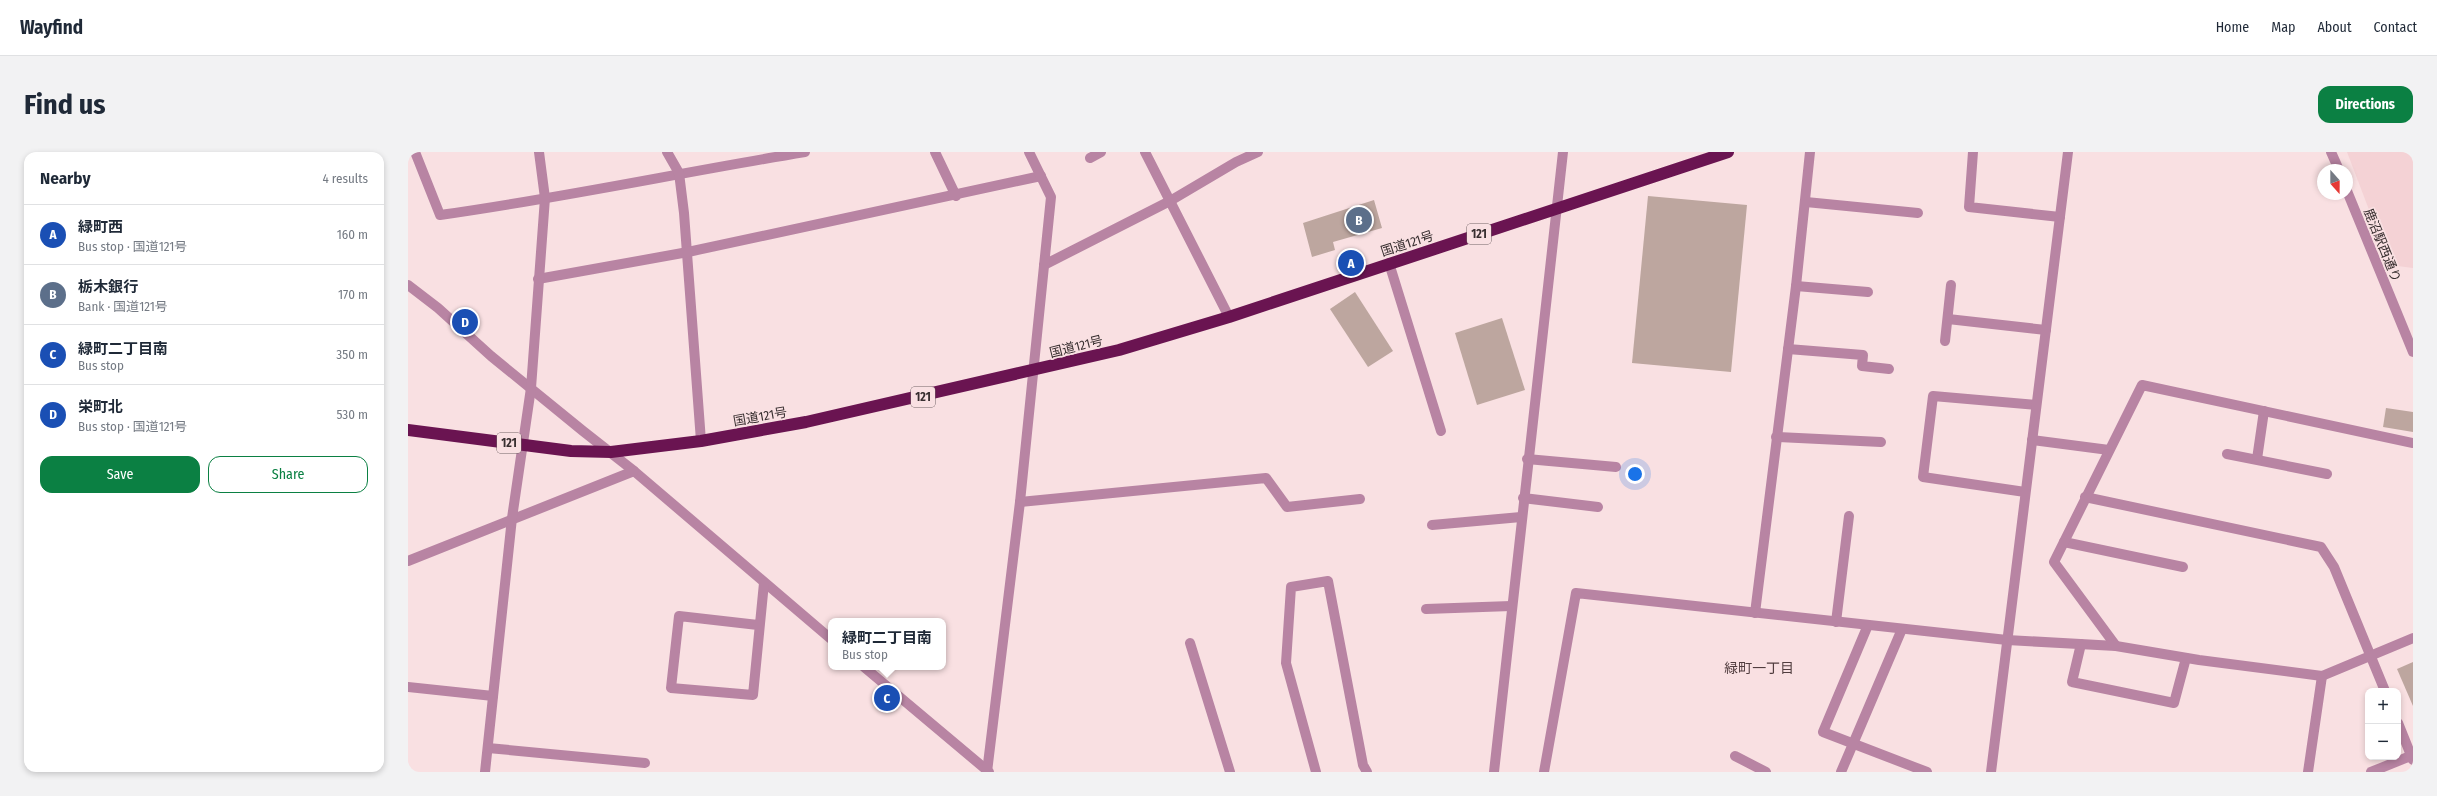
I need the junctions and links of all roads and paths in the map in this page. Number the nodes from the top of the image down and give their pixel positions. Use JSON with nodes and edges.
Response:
{"nodes":[{"id":1,"x":415,"y":152,"type":"edge"},
{"id":2,"x":539,"y":152,"type":"edge"},
{"id":3,"x":667,"y":152,"type":"edge"},
{"id":4,"x":805,"y":152,"type":"edge"},
{"id":5,"x":935,"y":152,"type":"edge"},
{"id":6,"x":1029,"y":152,"type":"edge"},
{"id":7,"x":1101,"y":152,"type":"edge"},
{"id":8,"x":1145,"y":152,"type":"edge"},
{"id":9,"x":1258,"y":152,"type":"edge"},
{"id":10,"x":1563,"y":152,"type":"edge"},
{"id":11,"x":1728,"y":152,"type":"edge"},
{"id":12,"x":1810,"y":152,"type":"edge"},
{"id":13,"x":1972,"y":152,"type":"edge"},
{"id":14,"x":2068,"y":152,"type":"edge"},
{"id":15,"x":2331,"y":152,"type":"edge"},
{"id":16,"x":1090,"y":158,"type":"dead end"},
{"id":17,"x":2336,"y":164,"type":"edge"},
{"id":18,"x":679,"y":173,"type":"junction"},
{"id":19,"x":1041,"y":176,"type":"junction"},
{"id":20,"x":956,"y":196,"type":"junction"},
{"id":21,"x":545,"y":198,"type":"junction"},
{"id":22,"x":2351,"y":200,"type":"edge"},
{"id":23,"x":1170,"y":201,"type":"junction"},
{"id":24,"x":1806,"y":202,"type":"junction"},
{"id":25,"x":1556,"y":209,"type":"junction"},
{"id":26,"x":1918,"y":213,"type":"dead end"},
{"id":27,"x":2060,"y":217,"type":"junction"},
{"id":28,"x":688,"y":252,"type":"junction"},
{"id":29,"x":1389,"y":264,"type":"junction"},
{"id":30,"x":1044,"y":265,"type":"junction"},
{"id":31,"x":538,"y":279,"type":"junction"},
{"id":32,"x":408,"y":285,"type":"edge"},
{"id":33,"x":1951,"y":285,"type":"dead end"},
{"id":34,"x":1796,"y":286,"type":"junction"},
{"id":35,"x":1868,"y":292,"type":"dead end"},
{"id":36,"x":1229,"y":317,"type":"junction"},
{"id":37,"x":1948,"y":319,"type":"junction"},
{"id":38,"x":2046,"y":330,"type":"junction"},
{"id":39,"x":1945,"y":341,"type":"dead end"},
{"id":40,"x":1788,"y":349,"type":"junction"},
{"id":41,"x":2413,"y":352,"type":"edge"},
{"id":42,"x":1890,"y":369,"type":"dead end"},
{"id":43,"x":1032,"y":371,"type":"junction"},
{"id":44,"x":531,"y":388,"type":"junction"},
{"id":45,"x":2036,"y":405,"type":"junction"},
{"id":46,"x":2264,"y":411,"type":"junction"},
{"id":47,"x":408,"y":430,"type":"edge"},
{"id":48,"x":1441,"y":432,"type":"dead end"},
{"id":49,"x":1776,"y":437,"type":"junction"},
{"id":50,"x":2032,"y":440,"type":"junction"},
{"id":51,"x":701,"y":441,"type":"junction"},
{"id":52,"x":1881,"y":442,"type":"dead end"},
{"id":53,"x":2413,"y":443,"type":"edge"},
{"id":54,"x":523,"y":445,"type":"junction"},
{"id":55,"x":2109,"y":450,"type":"junction"},
{"id":56,"x":611,"y":452,"type":"junction"},
{"id":57,"x":2228,"y":454,"type":"dead end"},
{"id":58,"x":2257,"y":458,"type":"junction"},
{"id":59,"x":1527,"y":459,"type":"junction"},
{"id":60,"x":1616,"y":467,"type":"dead end"},
{"id":61,"x":634,"y":471,"type":"junction"},
{"id":62,"x":2327,"y":474,"type":"dead end"},
{"id":63,"x":2025,"y":492,"type":"junction"},
{"id":64,"x":2085,"y":497,"type":"junction"},
{"id":65,"x":1523,"y":498,"type":"junction"},
{"id":66,"x":1360,"y":499,"type":"dead end"},
{"id":67,"x":1020,"y":502,"type":"junction"},
{"id":68,"x":1598,"y":507,"type":"dead end"},
{"id":69,"x":1849,"y":516,"type":"dead end"},
{"id":70,"x":1521,"y":517,"type":"junction"},
{"id":71,"x":512,"y":518,"type":"junction"},
{"id":72,"x":1432,"y":525,"type":"dead end"},
{"id":73,"x":2064,"y":542,"type":"junction"},
{"id":74,"x":408,"y":561,"type":"edge"},
{"id":75,"x":2183,"y":567,"type":"dead end"},
{"id":76,"x":764,"y":583,"type":"junction"},
{"id":77,"x":1511,"y":606,"type":"junction"},
{"id":78,"x":1426,"y":609,"type":"dead end"},
{"id":79,"x":1755,"y":612,"type":"junction"},
{"id":80,"x":1836,"y":622,"type":"junction"},
{"id":81,"x":758,"y":625,"type":"junction"},
{"id":82,"x":1868,"y":625,"type":"junction"},
{"id":83,"x":1902,"y":629,"type":"junction"},
{"id":84,"x":828,"y":636,"type":"edge"},
{"id":85,"x":2413,"y":638,"type":"edge"},
{"id":86,"x":2007,"y":640,"type":"junction"},
{"id":87,"x":1190,"y":643,"type":"dead end"},
{"id":88,"x":2081,"y":644,"type":"junction"},
{"id":89,"x":2116,"y":646,"type":"junction"},
{"id":90,"x":2371,"y":656,"type":"junction"},
{"id":91,"x":2186,"y":658,"type":"junction"},
{"id":92,"x":868,"y":670,"type":"edge"},
{"id":93,"x":2322,"y":676,"type":"junction"},
{"id":94,"x":408,"y":687,"type":"edge"},
{"id":95,"x":2384,"y":688,"type":"edge"},
{"id":96,"x":493,"y":696,"type":"junction"},
{"id":97,"x":2398,"y":724,"type":"edge"},
{"id":98,"x":1854,"y":744,"type":"junction"},
{"id":99,"x":488,"y":748,"type":"junction"},
{"id":100,"x":1735,"y":756,"type":"dead end"},
{"id":101,"x":2412,"y":757,"type":"edge"},
{"id":102,"x":645,"y":763,"type":"dead end"},
{"id":103,"x":988,"y":771,"type":"edge"},
{"id":104,"x":485,"y":772,"type":"edge"},
{"id":105,"x":1230,"y":772,"type":"edge"},
{"id":106,"x":1316,"y":772,"type":"edge"},
{"id":107,"x":1367,"y":772,"type":"edge"},
{"id":108,"x":1494,"y":772,"type":"edge"},
{"id":109,"x":1544,"y":772,"type":"edge"},
{"id":110,"x":1766,"y":772,"type":"edge"},
{"id":111,"x":1841,"y":772,"type":"edge"},
{"id":112,"x":1927,"y":772,"type":"edge"},
{"id":113,"x":1991,"y":772,"type":"edge"},
{"id":114,"x":2308,"y":772,"type":"edge"},
{"id":115,"x":2371,"y":772,"type":"edge"}],
"edges":[{"from":1,"to":21,"type":"street"},
{"from":2,"to":21,"type":"street"},
{"from":3,"to":18,"type":"street"},
{"from":4,"to":18,"type":"street"},
{"from":5,"to":20,"type":"street"},
{"from":6,"to":19,"type":"street"},
{"from":7,"to":16,"type":"street"},
{"from":8,"to":23,"type":"street"},
{"from":9,"to":23,"type":"street"},
{"from":10,"to":25,"type":"street"},
{"from":11,"to":25,"type":"highway","name":"国道121号","number":"121"},
{"from":12,"to":24,"type":"street"},
{"from":13,"to":27,"type":"street"},
{"from":14,"to":27,"type":"street"},
{"from":15,"to":17,"type":"street"},
{"from":18,"to":21,"type":"street"},
{"from":18,"to":28,"type":"street"},
{"from":19,"to":20,"type":"street"},
{"from":19,"to":30,"type":"street"},
{"from":20,"to":28,"type":"street"},
{"from":21,"to":31,"type":"street"},
{"from":22,"to":41,"type":"street","name":"鹿沼駅西通り"},
{"from":23,"to":30,"type":"street"},
{"from":23,"to":36,"type":"street"},
{"from":24,"to":26,"type":"street"},
{"from":24,"to":34,"type":"street"},
{"from":25,"to":29,"type":"highway","name":"国道121号","number":"121"},
{"from":25,"to":59,"type":"street"},
{"from":27,"to":38,"type":"street"},
{"from":28,"to":31,"type":"street"},
{"from":28,"to":51,"type":"street"},
{"from":29,"to":36,"type":"highway","name":"国道121号","number":"121"},
{"from":29,"to":48,"type":"street"},
{"from":30,"to":43,"type":"street"},
{"from":31,"to":44,"type":"street"},
{"from":32,"to":44,"type":"street"},
{"from":33,"to":37,"type":"street"},
{"from":34,"to":35,"type":"street"},
{"from":34,"to":40,"type":"street"},
{"from":36,"to":43,"type":"highway","name":"国道121号","number":"121"},
{"from":37,"to":38,"type":"street"},
{"from":37,"to":39,"type":"street"},
{"from":38,"to":45,"type":"street"},
{"from":40,"to":42,"type":"street"},
{"from":40,"to":49,"type":"street"},
{"from":43,"to":51,"type":"highway","name":"国道121号","number":"121"},
{"from":43,"to":67,"type":"street"},
{"from":44,"to":54,"type":"street"},
{"from":44,"to":56,"type":"street"},
{"from":45,"to":50,"type":"street"},
{"from":45,"to":63,"type":"street"},
{"from":46,"to":53,"type":"street"},
{"from":46,"to":55,"type":"street"},
{"from":46,"to":58,"type":"street"},
{"from":47,"to":54,"type":"highway","name":"国道121号","number":"121"},
{"from":49,"to":52,"type":"street"},
{"from":49,"to":79,"type":"street"},
{"from":50,"to":55,"type":"street"},
{"from":50,"to":63,"type":"street"},
{"from":51,"to":56,"type":"highway","name":"国道121号","number":"121"},
{"from":54,"to":56,"type":"highway","name":"国道121号","number":"121"},
{"from":54,"to":71,"type":"street"},
{"from":55,"to":64,"type":"street"},
{"from":56,"to":61,"type":"street"},
{"from":57,"to":58,"type":"street"},
{"from":58,"to":62,"type":"street"},
{"from":59,"to":60,"type":"street"},
{"from":59,"to":65,"type":"street"},
{"from":61,"to":71,"type":"street"},
{"from":61,"to":76,"type":"street"},
{"from":63,"to":86,"type":"street"},
{"from":64,"to":73,"type":"street"},
{"from":64,"to":90,"type":"street"},
{"from":65,"to":68,"type":"street"},
{"from":65,"to":70,"type":"street"},
{"from":66,"to":67,"type":"street"},
{"from":67,"to":103,"type":"street"},
{"from":69,"to":80,"type":"street"},
{"from":70,"to":72,"type":"street"},
{"from":70,"to":77,"type":"street"},
{"from":71,"to":74,"type":"street"},
{"from":71,"to":96,"type":"street"},
{"from":73,"to":75,"type":"street"},
{"from":73,"to":89,"type":"street"},
{"from":76,"to":81,"type":"street"},
{"from":76,"to":84,"type":"street"},
{"from":77,"to":78,"type":"street"},
{"from":77,"to":108,"type":"street"},
{"from":79,"to":80,"type":"street"},
{"from":79,"to":109,"type":"street"},
{"from":80,"to":82,"type":"street"},
{"from":81,"to":81,"type":"street"},
{"from":82,"to":83,"type":"street"},
{"from":82,"to":98,"type":"street"},
{"from":83,"to":86,"type":"street"},
{"from":83,"to":98,"type":"street"},
{"from":85,"to":90,"type":"street"},
{"from":86,"to":88,"type":"street"},
{"from":86,"to":113,"type":"street"},
{"from":87,"to":105,"type":"street"},
{"from":88,"to":89,"type":"street"},
{"from":88,"to":91,"type":"street"},
{"from":89,"to":91,"type":"street"},
{"from":90,"to":93,"type":"street"},
{"from":90,"to":95,"type":"street"},
{"from":91,"to":93,"type":"street"},
{"from":92,"to":103,"type":"street"},
{"from":93,"to":114,"type":"street"},
{"from":94,"to":96,"type":"street"},
{"from":96,"to":99,"type":"street"},
{"from":97,"to":101,"type":"street"},
{"from":98,"to":111,"type":"street"},
{"from":98,"to":112,"type":"street"},
{"from":99,"to":102,"type":"street"},
{"from":99,"to":104,"type":"street"},
{"from":100,"to":110,"type":"street"},
{"from":101,"to":115,"type":"street"},
{"from":106,"to":107,"type":"street"}]}
